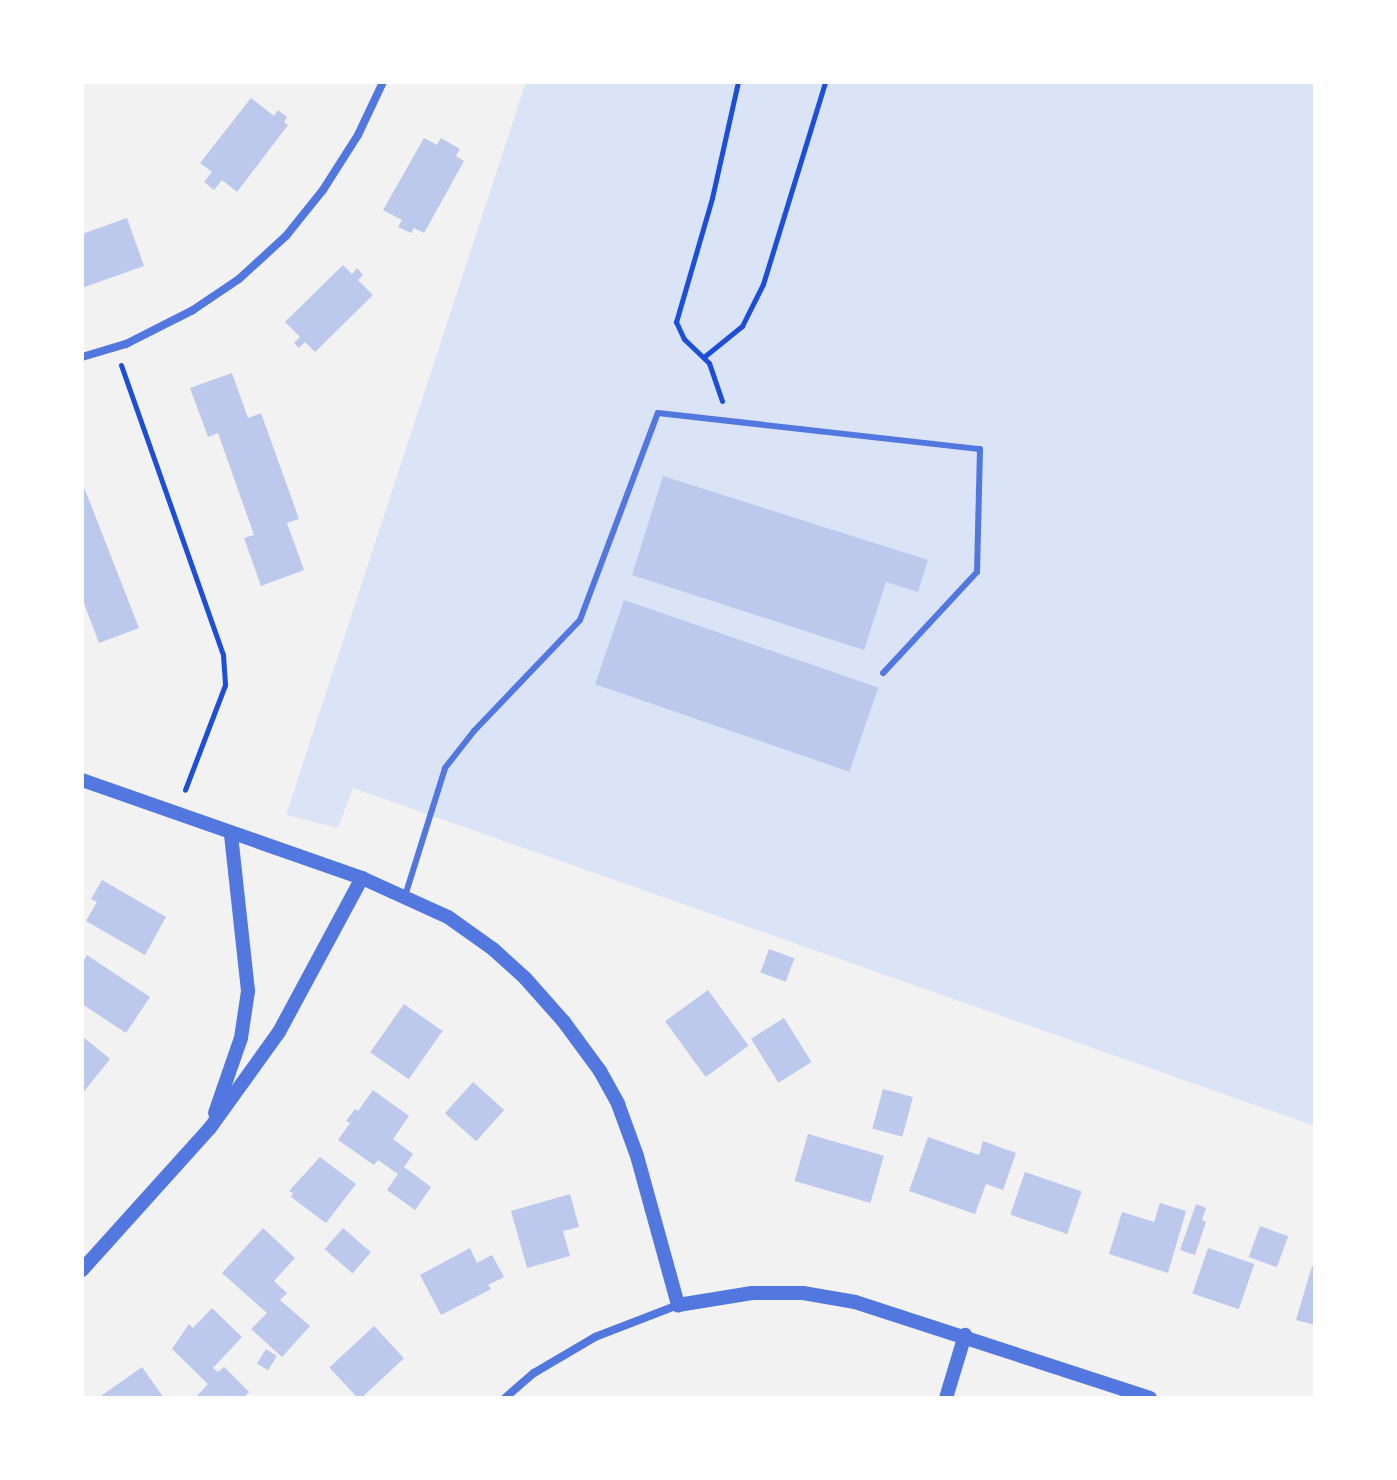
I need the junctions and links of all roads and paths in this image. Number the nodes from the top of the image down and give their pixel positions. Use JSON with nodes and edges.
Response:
{"nodes":[{"id":1,"x":383,"y":82,"type":"edge"},
{"id":2,"x":738,"y":82,"type":"edge"},
{"id":3,"x":825,"y":82,"type":"edge"},
{"id":4,"x":114,"y":347,"type":"junction"},
{"id":5,"x":705,"y":356,"type":"junction"},
{"id":6,"x":82,"y":357,"type":"edge"},
{"id":7,"x":728,"y":421,"type":"junction"},
{"id":8,"x":883,"y":673,"type":"dead end"},
{"id":9,"x":82,"y":780,"type":"edge"},
{"id":10,"x":176,"y":814,"type":"junction"},
{"id":11,"x":231,"y":835,"type":"junction"},
{"id":12,"x":362,"y":878,"type":"junction"},
{"id":13,"x":405,"y":896,"type":"junction"},
{"id":14,"x":210,"y":1128,"type":"junction"},
{"id":15,"x":82,"y":1270,"type":"edge"},
{"id":16,"x":678,"y":1305,"type":"junction"},
{"id":17,"x":965,"y":1335,"type":"junction"},
{"id":18,"x":505,"y":1398,"type":"edge"},
{"id":19,"x":946,"y":1398,"type":"edge"},
{"id":20,"x":1150,"y":1398,"type":"edge"}],
"edges":[{"from":1,"to":4,"type":"street"},
{"from":2,"to":5,"type":"path"},
{"from":3,"to":5,"type":"path"},
{"from":4,"to":6,"type":"street"},
{"from":4,"to":10,"type":"path"},
{"from":5,"to":7,"type":"path"},
{"from":7,"to":8,"type":"lane"},
{"from":7,"to":13,"type":"lane"},
{"from":9,"to":10,"type":"street"},
{"from":10,"to":11,"type":"street"},
{"from":11,"to":12,"type":"street"},
{"from":11,"to":14,"type":"street"},
{"from":12,"to":13,"type":"street"},
{"from":12,"to":14,"type":"street"},
{"from":13,"to":16,"type":"street"},
{"from":14,"to":15,"type":"street"},
{"from":16,"to":17,"type":"street"},
{"from":16,"to":18,"type":"street"},
{"from":17,"to":19,"type":"street"},
{"from":17,"to":20,"type":"street"}]}
